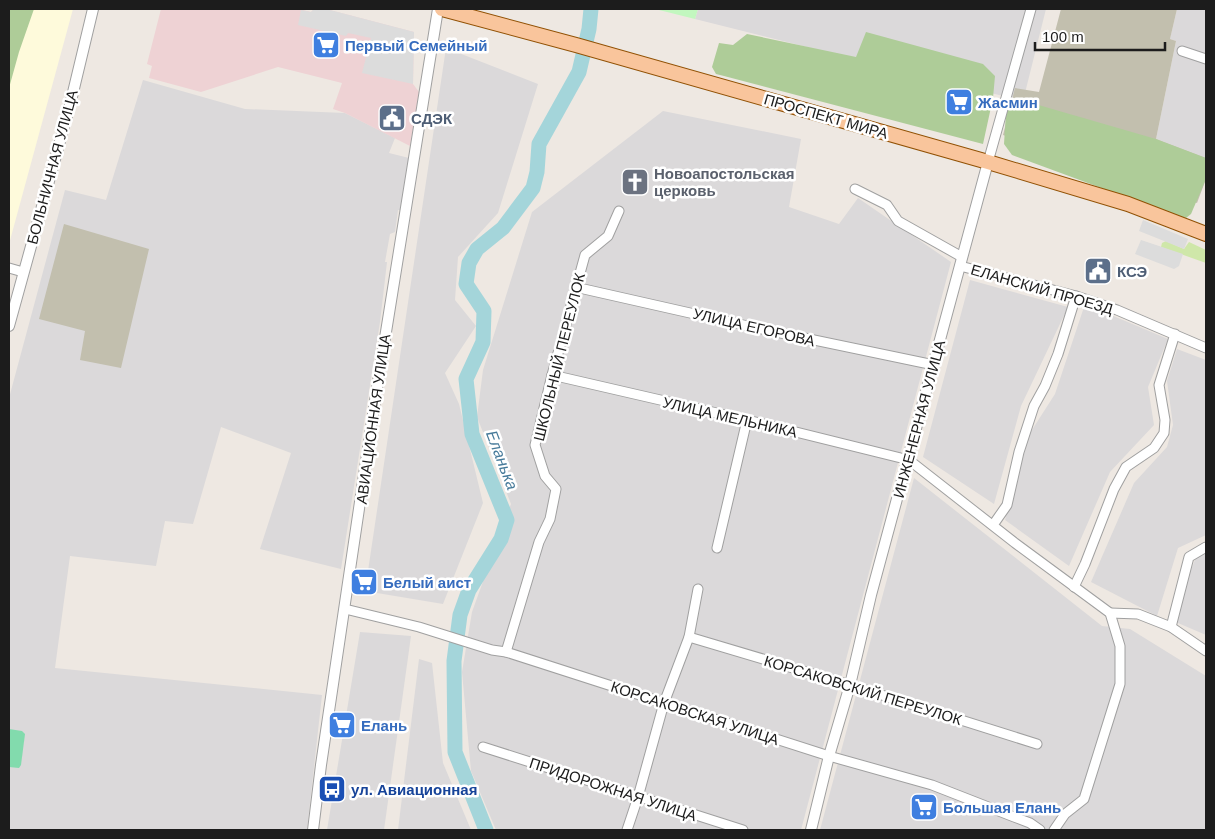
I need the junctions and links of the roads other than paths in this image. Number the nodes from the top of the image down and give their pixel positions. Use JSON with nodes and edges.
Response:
{"nodes":[{"id":1,"x":93,"y":9,"type":"edge"},
{"id":2,"x":438,"y":9,"type":"edge"},
{"id":3,"x":442,"y":9,"type":"edge"},
{"id":4,"x":1031,"y":9,"type":"edge"},
{"id":5,"x":1182,"y":50,"type":"dead end"},
{"id":6,"x":1206,"y":59,"type":"edge"},
{"id":7,"x":988,"y":162,"type":"junction"},
{"id":8,"x":855,"y":189,"type":"dead end"},
{"id":9,"x":619,"y":211,"type":"dead end"},
{"id":10,"x":1206,"y":234,"type":"edge"},
{"id":11,"x":961,"y":261,"type":"junction"},
{"id":12,"x":9,"y":268,"type":"edge"},
{"id":13,"x":23,"y":272,"type":"junction"},
{"id":14,"x":575,"y":287,"type":"junction"},
{"id":15,"x":1076,"y":296,"type":"junction"},
{"id":16,"x":9,"y":326,"type":"edge"},
{"id":17,"x":1174,"y":334,"type":"junction"},
{"id":18,"x":1206,"y":348,"type":"edge"},
{"id":19,"x":934,"y":365,"type":"junction"},
{"id":20,"x":552,"y":375,"type":"junction"},
{"id":21,"x":747,"y":420,"type":"junction"},
{"id":22,"x":909,"y":460,"type":"junction"},
{"id":23,"x":992,"y":525,"type":"junction"},
{"id":24,"x":1206,"y":547,"type":"edge"},
{"id":25,"x":718,"y":548,"type":"dead end"},
{"id":26,"x":1074,"y":587,"type":"junction"},
{"id":27,"x":698,"y":590,"type":"dead end"},
{"id":28,"x":345,"y":609,"type":"junction"},
{"id":29,"x":1110,"y":613,"type":"junction"},
{"id":30,"x":1171,"y":627,"type":"junction"},
{"id":31,"x":689,"y":637,"type":"junction"},
{"id":32,"x":1205,"y":649,"type":"edge"},
{"id":33,"x":506,"y":652,"type":"junction"},
{"id":34,"x":850,"y":684,"type":"junction"},
{"id":35,"x":664,"y":704,"type":"junction"},
{"id":36,"x":1037,"y":744,"type":"dead end"},
{"id":37,"x":483,"y":747,"type":"dead end"},
{"id":38,"x":829,"y":756,"type":"junction"},
{"id":39,"x":638,"y":797,"type":"junction"},
{"id":40,"x":313,"y":830,"type":"edge"},
{"id":41,"x":627,"y":830,"type":"edge"},
{"id":42,"x":743,"y":830,"type":"edge"},
{"id":43,"x":811,"y":830,"type":"edge"},
{"id":44,"x":1040,"y":830,"type":"edge"},
{"id":45,"x":1054,"y":830,"type":"edge"}],
"edges":[{"from":1,"to":13,"type":"street","name":"БОЛЬНИЧНАЯ УЛИЦА"},
{"from":2,"to":28,"type":"street","name":"АВИАЦИОННАЯ УЛИЦА"},
{"from":3,"to":7,"type":"main road","name":"ПРОСПЕКТ МИРА"},
{"from":4,"to":7,"type":"street","name":"ИНЖЕНЕРНАЯ УЛИЦА"},
{"from":5,"to":6,"type":"street"},
{"from":7,"to":10,"type":"main road","name":"ПРОСПЕКТ МИРА"},
{"from":7,"to":11,"type":"street","name":"ИНЖЕНЕРНАЯ УЛИЦА"},
{"from":8,"to":11,"type":"street","name":"ЕЛАНСКИЙ ПРОЕЗД"},
{"from":9,"to":14,"type":"street","name":"ШКОЛЬНЫЙ ПЕРЕУЛОК"},
{"from":11,"to":15,"type":"street","name":"ЕЛАНСКИЙ ПРОЕЗД"},
{"from":11,"to":19,"type":"street","name":"ИНЖЕНЕРНАЯ УЛИЦА"},
{"from":12,"to":13,"type":"street"},
{"from":13,"to":16,"type":"street","name":"БОЛЬНИЧНАЯ УЛИЦА"},
{"from":14,"to":19,"type":"street","name":"УЛИЦА ЕГОРОВА"},
{"from":14,"to":20,"type":"street","name":"ШКОЛЬНЫЙ ПЕРЕУЛОК"},
{"from":15,"to":17,"type":"street","name":"ЕЛАНСКИЙ ПРОЕЗД"},
{"from":15,"to":23,"type":"street"},
{"from":17,"to":18,"type":"street","name":"ЕЛАНСКИЙ ПРОЕЗД"},
{"from":17,"to":26,"type":"street"},
{"from":19,"to":22,"type":"street","name":"ИНЖЕНЕРНАЯ УЛИЦА"},
{"from":20,"to":21,"type":"street","name":"УЛИЦА МЕЛЬНИКА"},
{"from":20,"to":33,"type":"street","name":"ШКОЛЬНЫЙ ПЕРЕУЛОК"},
{"from":21,"to":22,"type":"street","name":"УЛИЦА МЕЛЬНИКА"},
{"from":21,"to":25,"type":"street"},
{"from":22,"to":23,"type":"street"},
{"from":22,"to":34,"type":"street","name":"ИНЖЕНЕРНАЯ УЛИЦА"},
{"from":23,"to":26,"type":"street"},
{"from":24,"to":30,"type":"street"},
{"from":26,"to":29,"type":"street"},
{"from":27,"to":31,"type":"street"},
{"from":28,"to":33,"type":"street","name":"КОРСАКОВСКАЯ УЛИЦА"},
{"from":28,"to":40,"type":"street","name":"АВИАЦИОННАЯ УЛИЦА"},
{"from":29,"to":30,"type":"street"},
{"from":29,"to":45,"type":"street"},
{"from":30,"to":32,"type":"street"},
{"from":31,"to":34,"type":"street","name":"КОРСАКОВСКИЙ ПЕРЕУЛОК"},
{"from":31,"to":35,"type":"street"},
{"from":33,"to":35,"type":"street","name":"КОРСАКОВСКАЯ УЛИЦА"},
{"from":34,"to":36,"type":"street","name":"КОРСАКОВСКИЙ ПЕРЕУЛОК"},
{"from":34,"to":38,"type":"street","name":"ИНЖЕНЕРНАЯ УЛИЦА"},
{"from":35,"to":38,"type":"street","name":"КОРСАКОВСКАЯ УЛИЦА"},
{"from":35,"to":39,"type":"street"},
{"from":37,"to":39,"type":"street","name":"ПРИДОРОЖНАЯ УЛИЦА"},
{"from":38,"to":43,"type":"street","name":"ИНЖЕНЕРНАЯ УЛИЦА"},
{"from":38,"to":44,"type":"street","name":"КОРСАКОВСКАЯ УЛИЦА"},
{"from":39,"to":41,"type":"street"},
{"from":39,"to":42,"type":"street","name":"ПРИДОРОЖНАЯ УЛИЦА"}]}
